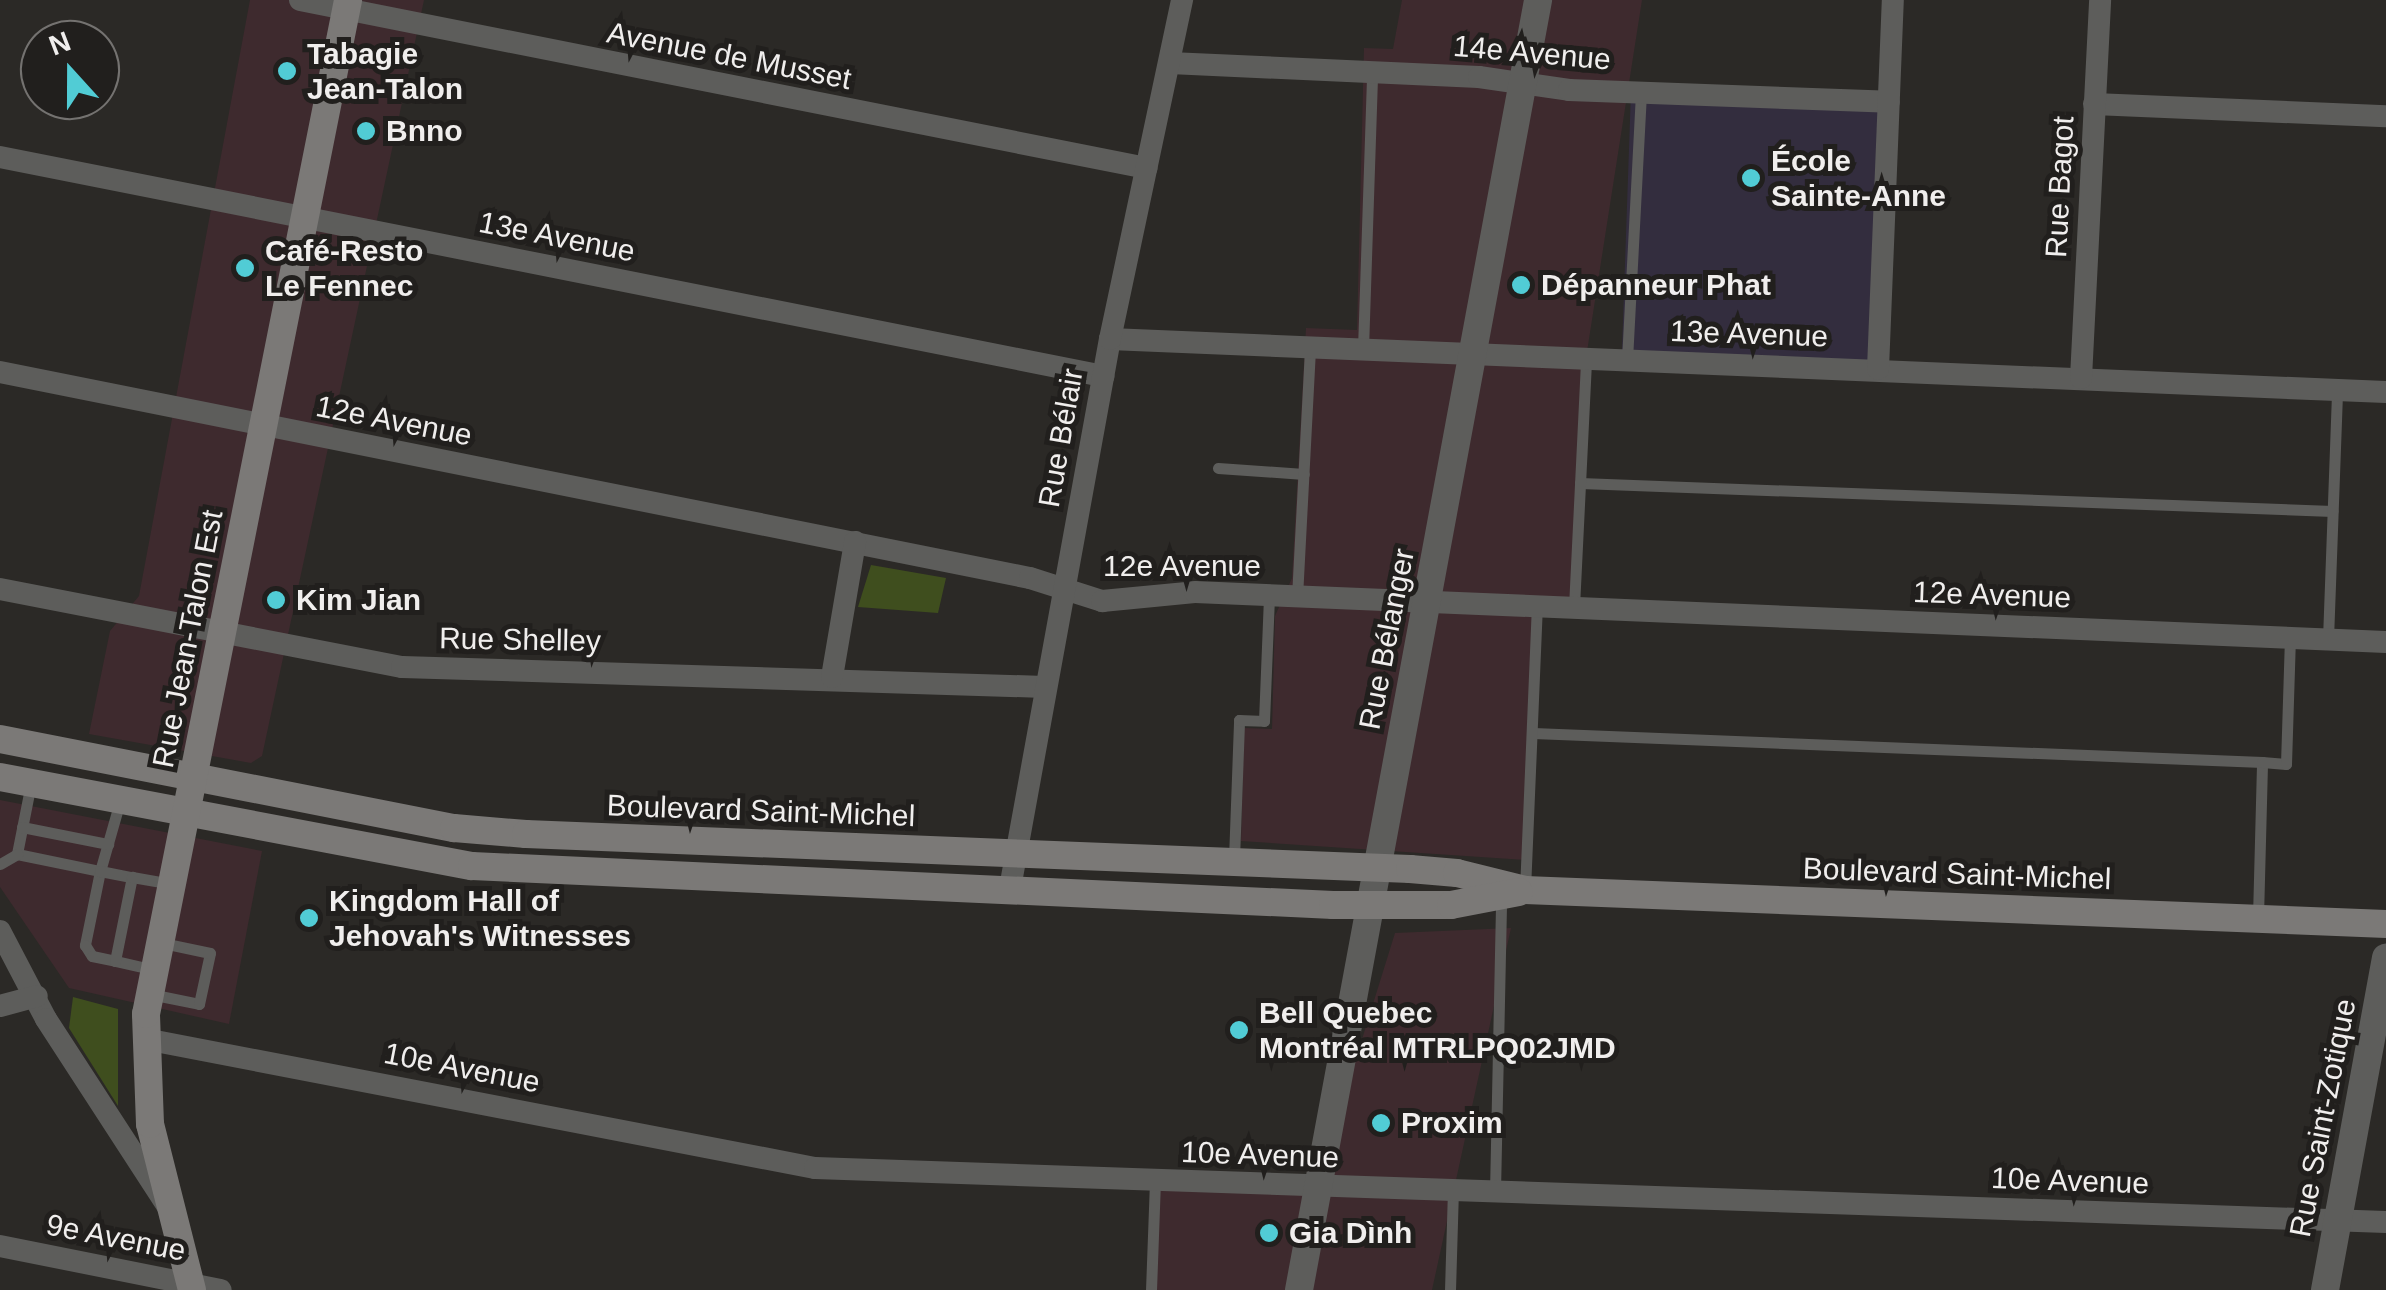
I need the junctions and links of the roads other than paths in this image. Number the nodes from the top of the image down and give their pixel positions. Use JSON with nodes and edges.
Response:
{"nodes":[{"id":1,"x":300,"y":0,"type":"edge"},
{"id":2,"x":1182,"y":0,"type":"edge"},
{"id":3,"x":1538,"y":0,"type":"edge"},
{"id":4,"x":1893,"y":0,"type":"edge"},
{"id":5,"x":2100,"y":0,"type":"edge"},
{"id":6,"x":347,"y":5,"type":"edge"},
{"id":7,"x":1170,"y":64,"type":"junction"},
{"id":8,"x":1372,"y":73,"type":"junction"},
{"id":9,"x":1522,"y":86,"type":"junction"},
{"id":10,"x":1640,"y":92,"type":"junction"},
{"id":11,"x":1889,"y":102,"type":"junction"},
{"id":12,"x":2094,"y":104,"type":"junction"},
{"id":13,"x":2386,"y":116,"type":"edge"},
{"id":14,"x":0,"y":157,"type":"edge"},
{"id":15,"x":1146,"y":168,"type":"junction"},
{"id":16,"x":306,"y":218,"type":"junction"},
{"id":17,"x":1110,"y":339,"type":"junction"},
{"id":18,"x":1310,"y":347,"type":"junction"},
{"id":19,"x":1363,"y":350,"type":"junction"},
{"id":20,"x":1472,"y":354,"type":"junction"},
{"id":21,"x":1586,"y":358,"type":"junction"},
{"id":22,"x":1627,"y":360,"type":"junction"},
{"id":23,"x":1878,"y":369,"type":"junction"},
{"id":24,"x":0,"y":372,"type":"edge"},
{"id":25,"x":1103,"y":376,"type":"junction"},
{"id":26,"x":2080,"y":378,"type":"junction"},
{"id":27,"x":2338,"y":390,"type":"junction"},
{"id":28,"x":2386,"y":392,"type":"edge"},
{"id":29,"x":264,"y":426,"type":"junction"},
{"id":30,"x":1218,"y":468,"type":"dead end"},
{"id":31,"x":1304,"y":474,"type":"junction"},
{"id":32,"x":1580,"y":482,"type":"junction"},
{"id":33,"x":2332,"y":512,"type":"junction"},
{"id":34,"x":855,"y":542,"type":"junction"},
{"id":35,"x":1064,"y":588,"type":"junction"},
{"id":36,"x":0,"y":589,"type":"edge"},
{"id":37,"x":1269,"y":596,"type":"junction"},
{"id":38,"x":1298,"y":597,"type":"junction"},
{"id":39,"x":1428,"y":602,"type":"junction"},
{"id":40,"x":1537,"y":606,"type":"junction"},
{"id":41,"x":1574,"y":607,"type":"junction"},
{"id":42,"x":222,"y":633,"type":"junction"},
{"id":43,"x":2290,"y":638,"type":"junction"},
{"id":44,"x":2328,"y":639,"type":"junction"},
{"id":45,"x":2386,"y":642,"type":"edge"},
{"id":46,"x":832,"y":677,"type":"junction"},
{"id":47,"x":1045,"y":687,"type":"junction"},
{"id":48,"x":1532,"y":734,"type":"junction"},
{"id":49,"x":0,"y":740,"type":"edge"},
{"id":50,"x":2262,"y":762,"type":"junction"},
{"id":51,"x":0,"y":777,"type":"edge"},
{"id":52,"x":194,"y":778,"type":"junction"},
{"id":53,"x":31,"y":783,"type":"junction"},
{"id":54,"x":120,"y":801,"type":"junction"},
{"id":55,"x":186,"y":814,"type":"junction"},
{"id":56,"x":22,"y":828,"type":"junction"},
{"id":57,"x":108,"y":844,"type":"junction"},
{"id":58,"x":1014,"y":853,"type":"junction"},
{"id":59,"x":17,"y":854,"type":"junction"},
{"id":60,"x":1234,"y":863,"type":"junction"},
{"id":61,"x":0,"y":864,"type":"edge"},
{"id":62,"x":1374,"y":870,"type":"junction"},
{"id":63,"x":100,"y":871,"type":"junction"},
{"id":64,"x":132,"y":878,"type":"junction"},
{"id":65,"x":172,"y":884,"type":"junction"},
{"id":66,"x":1010,"y":888,"type":"junction"},
{"id":67,"x":1513,"y":893,"type":"junction"},
{"id":68,"x":1368,"y":904,"type":"junction"},
{"id":69,"x":2258,"y":918,"type":"junction"},
{"id":70,"x":2386,"y":924,"type":"edge"},
{"id":71,"x":0,"y":930,"type":"edge"},
{"id":72,"x":2386,"y":958,"type":"edge"},
{"id":73,"x":115,"y":962,"type":"junction"},
{"id":74,"x":155,"y":969,"type":"junction"},
{"id":75,"x":37,"y":996,"type":"junction"},
{"id":76,"x":0,"y":1006,"type":"edge"},
{"id":77,"x":144,"y":1039,"type":"junction"},
{"id":78,"x":1155,"y":1181,"type":"junction"},
{"id":79,"x":1318,"y":1187,"type":"junction"},
{"id":80,"x":1453,"y":1191,"type":"junction"},
{"id":81,"x":1495,"y":1192,"type":"junction"},
{"id":82,"x":172,"y":1212,"type":"junction"},
{"id":83,"x":2338,"y":1220,"type":"junction"},
{"id":84,"x":2386,"y":1222,"type":"edge"},
{"id":85,"x":0,"y":1246,"type":"edge"},
{"id":86,"x":191,"y":1287,"type":"edge"},
{"id":87,"x":221,"y":1290,"type":"edge"},
{"id":88,"x":1151,"y":1290,"type":"edge"},
{"id":89,"x":1299,"y":1290,"type":"edge"},
{"id":90,"x":1450,"y":1290,"type":"edge"},
{"id":91,"x":2325,"y":1290,"type":"edge"}],
"edges":[{"from":1,"to":6,"type":"street","name":"Avenue de Musset"},
{"from":2,"to":7,"type":"street","name":"Rue Bélair"},
{"from":3,"to":9,"type":"street","name":"Rue Bélanger"},
{"from":4,"to":11,"type":"street"},
{"from":5,"to":12,"type":"street","name":"Rue Bagot"},
{"from":6,"to":15,"type":"street","name":"Avenue de Musset"},
{"from":6,"to":16,"type":"main road","name":"Rue Jean-Talon Est"},
{"from":7,"to":8,"type":"street","name":"14e Avenue"},
{"from":7,"to":15,"type":"street","name":"Rue Bélair"},
{"from":8,"to":9,"type":"street","name":"14e Avenue"},
{"from":8,"to":19,"type":"lane"},
{"from":9,"to":10,"type":"street","name":"14e Avenue"},
{"from":9,"to":20,"type":"street","name":"Rue Bélanger"},
{"from":10,"to":11,"type":"street","name":"14e Avenue"},
{"from":10,"to":22,"type":"lane"},
{"from":11,"to":23,"type":"street"},
{"from":12,"to":13,"type":"street"},
{"from":12,"to":26,"type":"street","name":"Rue Bagot"},
{"from":14,"to":16,"type":"street","name":"13e Avenue"},
{"from":15,"to":17,"type":"street","name":"Rue Bélair"},
{"from":16,"to":25,"type":"street","name":"13e Avenue"},
{"from":16,"to":29,"type":"main road","name":"Rue Jean-Talon Est"},
{"from":17,"to":18,"type":"street","name":"13e Avenue"},
{"from":17,"to":25,"type":"street","name":"Rue Bélair"},
{"from":18,"to":19,"type":"street","name":"13e Avenue"},
{"from":18,"to":31,"type":"lane"},
{"from":19,"to":20,"type":"street","name":"13e Avenue"},
{"from":20,"to":21,"type":"street","name":"13e Avenue"},
{"from":20,"to":39,"type":"street","name":"Rue Bélanger"},
{"from":21,"to":22,"type":"street","name":"13e Avenue"},
{"from":21,"to":32,"type":"lane"},
{"from":22,"to":23,"type":"street","name":"13e Avenue"},
{"from":23,"to":26,"type":"street","name":"13e Avenue"},
{"from":24,"to":29,"type":"street","name":"12e Avenue"},
{"from":25,"to":35,"type":"street","name":"Rue Bélair"},
{"from":26,"to":27,"type":"street","name":"13e Avenue"},
{"from":27,"to":28,"type":"street","name":"13e Avenue"},
{"from":27,"to":33,"type":"lane"},
{"from":29,"to":34,"type":"street","name":"12e Avenue"},
{"from":29,"to":42,"type":"main road","name":"Rue Jean-Talon Est"},
{"from":30,"to":31,"type":"lane"},
{"from":31,"to":38,"type":"lane"},
{"from":32,"to":33,"type":"lane"},
{"from":32,"to":41,"type":"lane"},
{"from":33,"to":44,"type":"lane"},
{"from":34,"to":35,"type":"street","name":"12e Avenue"},
{"from":34,"to":46,"type":"street"},
{"from":35,"to":37,"type":"street","name":"12e Avenue"},
{"from":35,"to":47,"type":"street","name":"Rue Bélair"},
{"from":36,"to":42,"type":"street","name":"Rue Shelley"},
{"from":37,"to":38,"type":"street","name":"12e Avenue"},
{"from":37,"to":60,"type":"lane"},
{"from":38,"to":39,"type":"street","name":"12e Avenue"},
{"from":39,"to":40,"type":"street","name":"12e Avenue"},
{"from":39,"to":62,"type":"street","name":"Rue Bélanger"},
{"from":40,"to":41,"type":"street","name":"12e Avenue"},
{"from":40,"to":48,"type":"lane"},
{"from":41,"to":43,"type":"street","name":"12e Avenue"},
{"from":42,"to":46,"type":"street","name":"Rue Shelley"},
{"from":42,"to":52,"type":"main road","name":"Rue Jean-Talon Est"},
{"from":43,"to":44,"type":"street","name":"12e Avenue"},
{"from":43,"to":50,"type":"lane"},
{"from":44,"to":45,"type":"street","name":"12e Avenue"},
{"from":46,"to":47,"type":"street","name":"Rue Shelley"},
{"from":47,"to":58,"type":"street","name":"Rue Bélair"},
{"from":48,"to":50,"type":"lane"},
{"from":48,"to":67,"type":"lane"},
{"from":49,"to":52,"type":"main road","name":"Boulevard Saint-Michel"},
{"from":50,"to":69,"type":"lane"},
{"from":51,"to":53,"type":"main road","name":"Boulevard Saint-Michel"},
{"from":52,"to":55,"type":"main road","name":"Rue Jean-Talon Est"},
{"from":52,"to":58,"type":"main road","name":"Boulevard Saint-Michel"},
{"from":53,"to":54,"type":"main road","name":"Boulevard Saint-Michel"},
{"from":53,"to":56,"type":"lane"},
{"from":54,"to":55,"type":"main road","name":"Boulevard Saint-Michel"},
{"from":54,"to":57,"type":"lane"},
{"from":55,"to":65,"type":"main road","name":"Rue Jean-Talon Est"},
{"from":55,"to":66,"type":"main road","name":"Boulevard Saint-Michel"},
{"from":56,"to":57,"type":"lane"},
{"from":56,"to":59,"type":"lane"},
{"from":57,"to":63,"type":"lane"},
{"from":58,"to":60,"type":"main road","name":"Boulevard Saint-Michel"},
{"from":58,"to":66,"type":"street","name":"Rue Bélair"},
{"from":59,"to":61,"type":"lane"},
{"from":59,"to":63,"type":"lane"},
{"from":60,"to":62,"type":"main road","name":"Boulevard Saint-Michel"},
{"from":62,"to":67,"type":"main road","name":"Boulevard Saint-Michel"},
{"from":62,"to":68,"type":"street","name":"Rue Bélanger"},
{"from":63,"to":64,"type":"lane"},
{"from":63,"to":73,"type":"lane"},
{"from":64,"to":65,"type":"lane"},
{"from":64,"to":73,"type":"lane"},
{"from":65,"to":74,"type":"main road","name":"Rue Jean-Talon Est"},
{"from":66,"to":68,"type":"main road","name":"Boulevard Saint-Michel"},
{"from":67,"to":68,"type":"main road","name":"Boulevard Saint-Michel"},
{"from":67,"to":69,"type":"main road","name":"Boulevard Saint-Michel"},
{"from":67,"to":81,"type":"lane"},
{"from":68,"to":79,"type":"street","name":"Rue Bélanger"},
{"from":69,"to":70,"type":"main road","name":"Boulevard Saint-Michel"},
{"from":71,"to":75,"type":"street"},
{"from":72,"to":83,"type":"street","name":"Rue Saint-Zotique"},
{"from":73,"to":74,"type":"lane"},
{"from":74,"to":74,"type":"lane"},
{"from":74,"to":77,"type":"main road","name":"Rue Jean-Talon Est"},
{"from":75,"to":76,"type":"street"},
{"from":75,"to":82,"type":"street"},
{"from":77,"to":78,"type":"street","name":"10e Avenue"},
{"from":77,"to":82,"type":"main road","name":"Rue Jean-Talon Est"},
{"from":78,"to":79,"type":"street","name":"10e Avenue"},
{"from":78,"to":88,"type":"lane"},
{"from":79,"to":80,"type":"street","name":"10e Avenue"},
{"from":79,"to":89,"type":"street","name":"Rue Bélanger"},
{"from":80,"to":81,"type":"street","name":"10e Avenue"},
{"from":80,"to":90,"type":"lane"},
{"from":81,"to":83,"type":"street","name":"10e Avenue"},
{"from":82,"to":86,"type":"main road","name":"Rue Jean-Talon Est"},
{"from":83,"to":84,"type":"street","name":"10e Avenue"},
{"from":83,"to":91,"type":"street","name":"Rue Saint-Zotique"},
{"from":85,"to":86,"type":"street","name":"9e Avenue"},
{"from":86,"to":87,"type":"street","name":"9e Avenue"}]}
